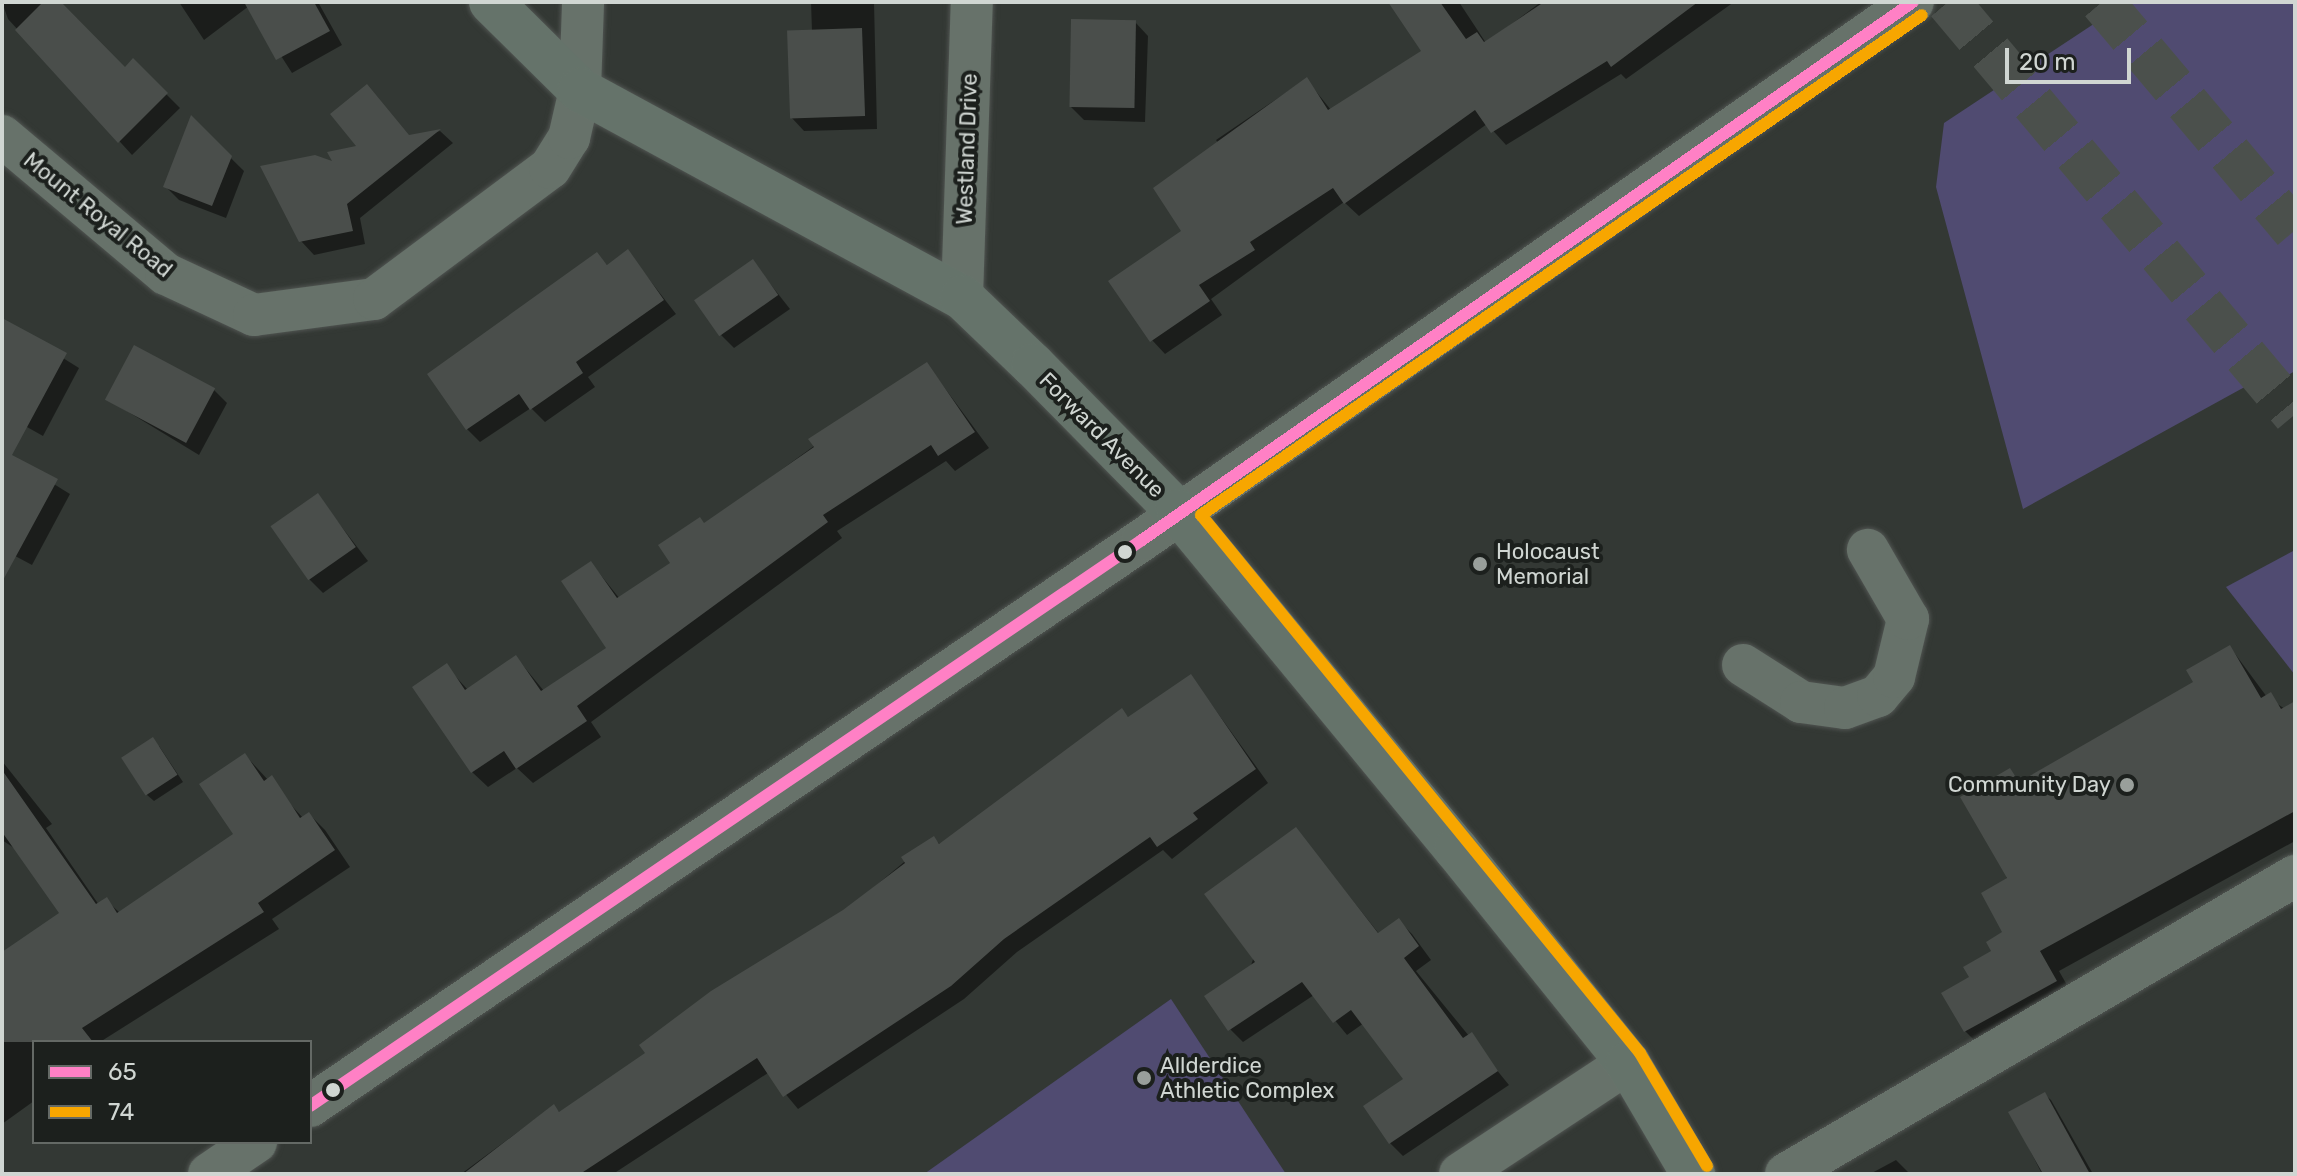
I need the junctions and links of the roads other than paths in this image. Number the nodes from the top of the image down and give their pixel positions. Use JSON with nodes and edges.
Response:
{"nodes":[{"id":1,"x":491,"y":2,"type":"edge"},
{"id":2,"x":583,"y":2,"type":"edge"},
{"id":3,"x":972,"y":2,"type":"edge"},
{"id":4,"x":1913,"y":2,"type":"edge"},
{"id":5,"x":580,"y":90,"type":"junction"},
{"id":6,"x":2,"y":136,"type":"edge"},
{"id":7,"x":962,"y":297,"type":"junction"},
{"id":8,"x":1178,"y":512,"type":"junction"},
{"id":9,"x":1868,"y":550,"type":"dead end"},
{"id":10,"x":1743,"y":665,"type":"dead end"},
{"id":11,"x":2295,"y":876,"type":"edge"},
{"id":12,"x":1628,"y":1063,"type":"junction"},
{"id":13,"x":312,"y":1105,"type":"edge"},
{"id":14,"x":253,"y":1144,"type":"edge"},
{"id":15,"x":209,"y":1174,"type":"edge"},
{"id":16,"x":1460,"y":1174,"type":"edge"},
{"id":17,"x":1693,"y":1174,"type":"edge"},
{"id":18,"x":1786,"y":1174,"type":"edge"}],
"edges":[{"from":1,"to":5,"type":"main road","name":"Forward Avenue"},
{"from":2,"to":5,"type":"street","name":"Mount Royal Road"},
{"from":3,"to":7,"type":"street","name":"Westland Drive"},
{"from":4,"to":8,"type":"street"},
{"from":5,"to":6,"type":"street","name":"Mount Royal Road"},
{"from":5,"to":7,"type":"main road","name":"Forward Avenue"},
{"from":7,"to":8,"type":"main road","name":"Forward Avenue"},
{"from":8,"to":12,"type":"main road","name":"Forward Avenue"},
{"from":8,"to":13,"type":"street"},
{"from":9,"to":10,"type":"street"},
{"from":11,"to":18,"type":"street"},
{"from":12,"to":16,"type":"street"},
{"from":12,"to":17,"type":"main road","name":"Forward Avenue"},
{"from":14,"to":15,"type":"street"}]}
